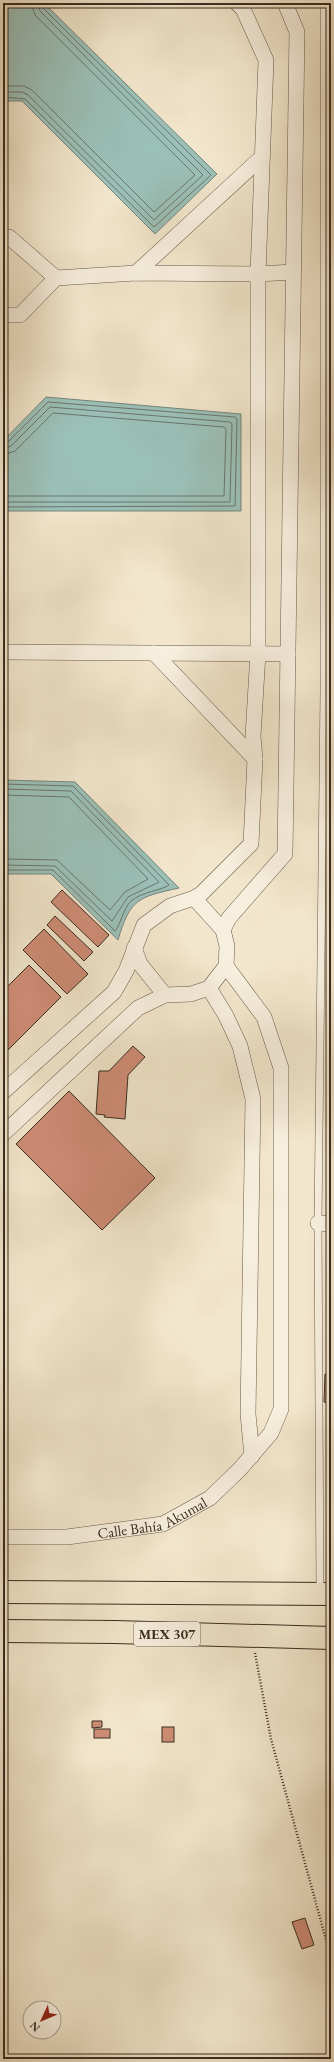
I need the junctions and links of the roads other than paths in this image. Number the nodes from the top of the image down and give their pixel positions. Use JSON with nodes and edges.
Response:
{"nodes":[{"id":1,"x":237,"y":3,"type":"edge"},
{"id":2,"x":285,"y":3,"type":"edge"},
{"id":3,"x":324,"y":3,"type":"edge"},
{"id":4,"x":262,"y":157,"type":"junction"},
{"id":5,"x":3,"y":237,"type":"edge"},
{"id":6,"x":293,"y":272,"type":"junction"},
{"id":7,"x":136,"y":273,"type":"junction"},
{"id":8,"x":258,"y":274,"type":"junction"},
{"id":9,"x":56,"y":278,"type":"junction"},
{"id":10,"x":3,"y":315,"type":"edge"},
{"id":11,"x":3,"y":652,"type":"edge"},
{"id":12,"x":154,"y":653,"type":"junction"},
{"id":13,"x":258,"y":653,"type":"junction"},
{"id":14,"x":288,"y":654,"type":"junction"},
{"id":15,"x":255,"y":759,"type":"junction"},
{"id":16,"x":194,"y":898,"type":"junction"},
{"id":17,"x":223,"y":930,"type":"junction"},
{"id":18,"x":134,"y":948,"type":"junction"},
{"id":19,"x":226,"y":966,"type":"junction"},
{"id":20,"x":209,"y":988,"type":"junction"},
{"id":21,"x":165,"y":995,"type":"junction"},
{"id":22,"x":3,"y":1092,"type":"edge"},
{"id":23,"x":3,"y":1134,"type":"edge"},
{"id":24,"x":324,"y":1223,"type":"edge"},
{"id":25,"x":252,"y":1456,"type":"junction"},
{"id":26,"x":3,"y":1537,"type":"edge"},
{"id":27,"x":3,"y":1592,"type":"edge"},
{"id":28,"x":326,"y":1594,"type":"edge"},
{"id":29,"x":3,"y":1631,"type":"edge"},
{"id":30,"x":331,"y":1638,"type":"edge"}],
"edges":[{"from":1,"to":4,"type":"street"},
{"from":2,"to":6,"type":"street"},
{"from":3,"to":24,"type":"lane"},
{"from":4,"to":7,"type":"street"},
{"from":4,"to":8,"type":"street"},
{"from":5,"to":9,"type":"street"},
{"from":6,"to":8,"type":"street"},
{"from":6,"to":14,"type":"street"},
{"from":7,"to":8,"type":"street"},
{"from":7,"to":9,"type":"street"},
{"from":8,"to":13,"type":"street"},
{"from":9,"to":10,"type":"street"},
{"from":11,"to":12,"type":"street"},
{"from":12,"to":13,"type":"street"},
{"from":12,"to":15,"type":"street"},
{"from":13,"to":14,"type":"street"},
{"from":13,"to":15,"type":"street"},
{"from":14,"to":17,"type":"street"},
{"from":15,"to":16,"type":"street"},
{"from":16,"to":17,"type":"street"},
{"from":16,"to":18,"type":"street"},
{"from":17,"to":19,"type":"street"},
{"from":18,"to":21,"type":"street"},
{"from":18,"to":22,"type":"street"},
{"from":19,"to":20,"type":"street"},
{"from":19,"to":25,"type":"street","name":"Calle Bahía Akumal"},
{"from":20,"to":21,"type":"street"},
{"from":20,"to":25,"type":"street"},
{"from":21,"to":23,"type":"street"},
{"from":24,"to":28,"type":"lane"},
{"from":25,"to":26,"type":"street","name":"Calle Bahía Akumal"},
{"from":27,"to":28,"type":"highway"},
{"from":29,"to":30,"type":"highway","number":"MEX 307"}]}
